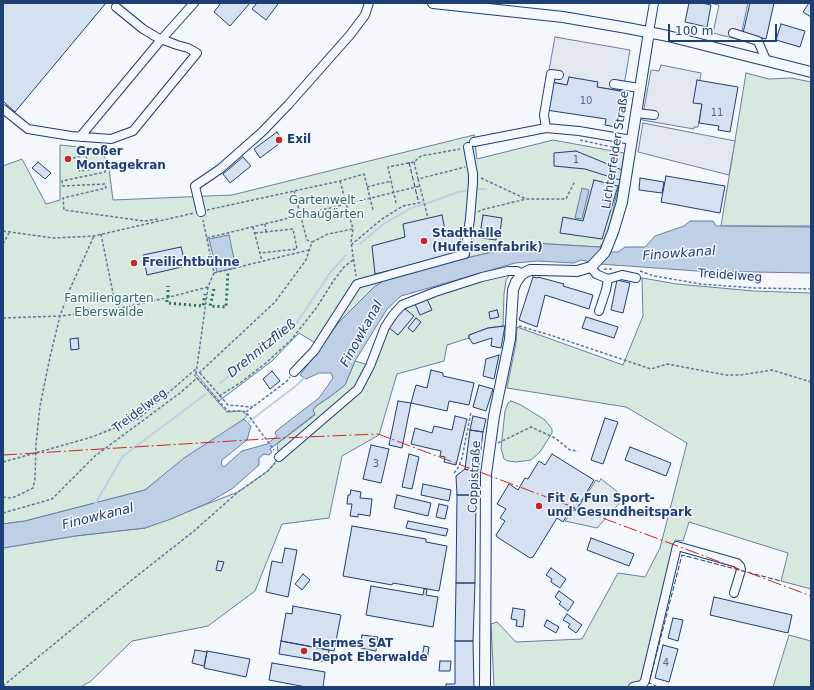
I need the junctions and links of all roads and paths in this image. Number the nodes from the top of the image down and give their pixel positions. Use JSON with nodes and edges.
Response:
{"nodes":[{"id":1,"x":194,"y":3,"type":"edge"},
{"id":2,"x":369,"y":3,"type":"edge"},
{"id":3,"x":433,"y":3,"type":"edge"},
{"id":4,"x":654,"y":3,"type":"edge"},
{"id":5,"x":482,"y":6,"type":"edge"},
{"id":6,"x":116,"y":7,"type":"dead end"},
{"id":7,"x":649,"y":32,"type":"junction"},
{"id":8,"x":733,"y":33,"type":"dead end"},
{"id":9,"x":162,"y":39,"type":"junction"},
{"id":10,"x":766,"y":60,"type":"junction"},
{"id":11,"x":811,"y":72,"type":"edge"},
{"id":12,"x":559,"y":75,"type":"dead end"},
{"id":13,"x":614,"y":84,"type":"dead end"},
{"id":14,"x":639,"y":88,"type":"junction"},
{"id":15,"x":3,"y":109,"type":"edge"},
{"id":16,"x":636,"y":114,"type":"junction"},
{"id":17,"x":654,"y":115,"type":"dead end"},
{"id":18,"x":546,"y":128,"type":"junction"},
{"id":19,"x":80,"y":137,"type":"junction"},
{"id":20,"x":575,"y":138,"type":"dead end"},
{"id":21,"x":632,"y":140,"type":"junction"},
{"id":22,"x":471,"y":145,"type":"junction"},
{"id":23,"x":631,"y":151,"type":"junction"},
{"id":24,"x":68,"y":158,"type":"dead end"},
{"id":25,"x":414,"y":162,"type":"junction"},
{"id":26,"x":471,"y":166,"type":"junction"},
{"id":27,"x":473,"y":178,"type":"junction"},
{"id":28,"x":418,"y":179,"type":"junction"},
{"id":29,"x":340,"y":180,"type":"junction"},
{"id":30,"x":391,"y":181,"type":"junction"},
{"id":31,"x":575,"y":181,"type":"dead end"},
{"id":32,"x":420,"y":186,"type":"junction"},
{"id":33,"x":367,"y":187,"type":"junction"},
{"id":34,"x":294,"y":191,"type":"junction"},
{"id":35,"x":394,"y":192,"type":"junction"},
{"id":36,"x":370,"y":198,"type":"junction"},
{"id":37,"x":526,"y":199,"type":"junction"},
{"id":38,"x":423,"y":202,"type":"junction"},
{"id":39,"x":396,"y":203,"type":"dead end"},
{"id":40,"x":346,"y":204,"type":"junction"},
{"id":41,"x":373,"y":210,"type":"dead end"},
{"id":42,"x":201,"y":212,"type":"junction"},
{"id":43,"x":301,"y":215,"type":"junction"},
{"id":44,"x":169,"y":218,"type":"junction"},
{"id":45,"x":428,"y":218,"type":"dead end"},
{"id":46,"x":470,"y":219,"type":"junction"},
{"id":47,"x":265,"y":224,"type":"junction"},
{"id":48,"x":253,"y":227,"type":"junction"},
{"id":49,"x":353,"y":229,"type":"junction"},
{"id":50,"x":3,"y":231,"type":"edge"},
{"id":51,"x":9,"y":232,"type":"junction"},
{"id":52,"x":266,"y":232,"type":"junction"},
{"id":53,"x":255,"y":233,"type":"junction"},
{"id":54,"x":101,"y":234,"type":"junction"},
{"id":55,"x":94,"y":236,"type":"junction"},
{"id":56,"x":207,"y":238,"type":"junction"},
{"id":57,"x":312,"y":242,"type":"junction"},
{"id":58,"x":3,"y":244,"type":"edge"},
{"id":59,"x":351,"y":245,"type":"junction"},
{"id":60,"x":309,"y":250,"type":"junction"},
{"id":61,"x":260,"y":253,"type":"junction"},
{"id":62,"x":353,"y":260,"type":"junction"},
{"id":63,"x":262,"y":262,"type":"junction"},
{"id":64,"x":591,"y":267,"type":"junction"},
{"id":65,"x":214,"y":273,"type":"junction"},
{"id":66,"x":355,"y":273,"type":"dead end"},
{"id":67,"x":649,"y":273,"type":"dead end"},
{"id":68,"x":522,"y":274,"type":"junction"},
{"id":69,"x":636,"y":278,"type":"dead end"},
{"id":70,"x":608,"y":279,"type":"junction"},
{"id":71,"x":208,"y":287,"type":"junction"},
{"id":72,"x":811,"y":289,"type":"edge"},
{"id":73,"x":116,"y":309,"type":"junction"},
{"id":74,"x":598,"y":311,"type":"dead end"},
{"id":75,"x":60,"y":316,"type":"junction"},
{"id":76,"x":3,"y":318,"type":"edge"},
{"id":77,"x":511,"y":324,"type":"junction"},
{"id":78,"x":197,"y":369,"type":"junction"},
{"id":79,"x":294,"y":372,"type":"joint"},
{"id":80,"x":199,"y":373,"type":"junction"},
{"id":81,"x":196,"y":374,"type":"dead end"},
{"id":82,"x":811,"y":382,"type":"edge"},
{"id":83,"x":219,"y":396,"type":"junction"},
{"id":84,"x":254,"y":407,"type":"junction"},
{"id":85,"x":246,"y":412,"type":"junction"},
{"id":86,"x":471,"y":412,"type":"dead end"},
{"id":87,"x":489,"y":447,"type":"junction"},
{"id":88,"x":273,"y":448,"type":"dead end"},
{"id":89,"x":578,"y":451,"type":"dead end"},
{"id":90,"x":36,"y":453,"type":"junction"},
{"id":91,"x":280,"y":457,"type":"joint"},
{"id":92,"x":3,"y":462,"type":"edge"},
{"id":93,"x":454,"y":473,"type":"dead end"},
{"id":94,"x":3,"y":497,"type":"edge"},
{"id":95,"x":3,"y":513,"type":"edge"},
{"id":96,"x":734,"y":593,"type":"dead end"},
{"id":97,"x":3,"y":686,"type":"edge"},
{"id":98,"x":644,"y":686,"type":"edge"},
{"id":99,"x":485,"y":687,"type":"edge"},
{"id":100,"x":633,"y":687,"type":"edge"}],
"edges":[{"from":1,"to":9,"type":"street"},
{"from":2,"to":42,"type":"street"},
{"from":3,"to":5,"type":"main road"},
{"from":4,"to":7,"type":"street"},
{"from":5,"to":7,"type":"main road"},
{"from":6,"to":9,"type":"street"},
{"from":7,"to":10,"type":"main road"},
{"from":7,"to":14,"type":"main road","name":"Lichterfelder Straße"},
{"from":8,"to":10,"type":"street"},
{"from":9,"to":19,"type":"street"},
{"from":9,"to":19,"type":"street"},
{"from":10,"to":11,"type":"main road"},
{"from":12,"to":18,"type":"street"},
{"from":13,"to":14,"type":"street"},
{"from":14,"to":16,"type":"main road","name":"Lichterfelder Straße"},
{"from":15,"to":19,"type":"street"},
{"from":16,"to":17,"type":"street"},
{"from":16,"to":21,"type":"main road","name":"Lichterfelder Straße"},
{"from":18,"to":21,"type":"street"},
{"from":18,"to":22,"type":"street"},
{"from":20,"to":23,"type":"path"},
{"from":21,"to":23,"type":"main road","name":"Lichterfelder Straße"},
{"from":22,"to":25,"type":"path"},
{"from":22,"to":26,"type":"street"},
{"from":23,"to":64,"type":"main road","name":"Lichterfelder Straße"},
{"from":24,"to":44,"type":"path"},
{"from":25,"to":28,"type":"path"},
{"from":25,"to":30,"type":"path"},
{"from":26,"to":27,"type":"street"},
{"from":26,"to":28,"type":"path"},
{"from":27,"to":37,"type":"path"},
{"from":27,"to":46,"type":"street"},
{"from":28,"to":32,"type":"path"},
{"from":29,"to":33,"type":"path"},
{"from":29,"to":34,"type":"path"},
{"from":29,"to":40,"type":"path"},
{"from":30,"to":33,"type":"path"},
{"from":30,"to":35,"type":"path"},
{"from":31,"to":37,"type":"path"},
{"from":32,"to":35,"type":"path"},
{"from":32,"to":38,"type":"path"},
{"from":33,"to":36,"type":"path"},
{"from":34,"to":42,"type":"path"},
{"from":34,"to":43,"type":"path"},
{"from":35,"to":36,"type":"path"},
{"from":35,"to":39,"type":"path"},
{"from":36,"to":40,"type":"path"},
{"from":36,"to":41,"type":"path"},
{"from":37,"to":46,"type":"path"},
{"from":38,"to":45,"type":"path"},
{"from":38,"to":59,"type":"path"},
{"from":40,"to":43,"type":"path"},
{"from":40,"to":49,"type":"path"},
{"from":42,"to":44,"type":"path"},
{"from":42,"to":56,"type":"path"},
{"from":43,"to":47,"type":"path"},
{"from":43,"to":57,"type":"path"},
{"from":44,"to":54,"type":"path"},
{"from":46,"to":79,"type":"street"},
{"from":47,"to":48,"type":"path"},
{"from":47,"to":52,"type":"path"},
{"from":48,"to":53,"type":"path"},
{"from":48,"to":56,"type":"path"},
{"from":49,"to":57,"type":"path"},
{"from":49,"to":59,"type":"path"},
{"from":50,"to":51,"type":"path"},
{"from":51,"to":55,"type":"path"},
{"from":51,"to":58,"type":"path"},
{"from":52,"to":53,"type":"path"},
{"from":52,"to":61,"type":"path"},
{"from":53,"to":61,"type":"path"},
{"from":54,"to":55,"type":"path"},
{"from":54,"to":73,"type":"path"},
{"from":55,"to":75,"type":"path"},
{"from":56,"to":65,"type":"path"},
{"from":57,"to":60,"type":"path"},
{"from":59,"to":62,"type":"path"},
{"from":60,"to":63,"type":"path"},
{"from":60,"to":80,"type":"path"},
{"from":61,"to":63,"type":"path"},
{"from":62,"to":66,"type":"path"},
{"from":62,"to":83,"type":"path"},
{"from":63,"to":65,"type":"path"},
{"from":64,"to":68,"type":"main road"},
{"from":64,"to":70,"type":"street"},
{"from":65,"to":71,"type":"path"},
{"from":67,"to":72,"type":"path","name":"Treidelweg"},
{"from":68,"to":77,"type":"main road","name":"Coppistraße"},
{"from":68,"to":91,"type":"street"},
{"from":69,"to":70,"type":"street"},
{"from":70,"to":74,"type":"street"},
{"from":71,"to":73,"type":"path"},
{"from":71,"to":78,"type":"path"},
{"from":73,"to":75,"type":"path"},
{"from":75,"to":76,"type":"path"},
{"from":75,"to":90,"type":"path"},
{"from":77,"to":82,"type":"path"},
{"from":77,"to":87,"type":"main road","name":"Coppistraße"},
{"from":78,"to":80,"type":"path"},
{"from":78,"to":81,"type":"path"},
{"from":78,"to":90,"type":"path"},
{"from":79,"to":84,"type":"path"},
{"from":80,"to":83,"type":"path"},
{"from":83,"to":84,"type":"path"},
{"from":84,"to":85,"type":"path"},
{"from":85,"to":88,"type":"path"},
{"from":85,"to":95,"type":"path","name":"Treidelweg"},
{"from":86,"to":93,"type":"path"},
{"from":87,"to":89,"type":"path"},
{"from":87,"to":99,"type":"main road","name":"Coppistraße"},
{"from":90,"to":92,"type":"path"},
{"from":90,"to":94,"type":"path"},
{"from":91,"to":97,"type":"path"},
{"from":96,"to":98,"type":"street"},
{"from":98,"to":100,"type":"street"}]}
